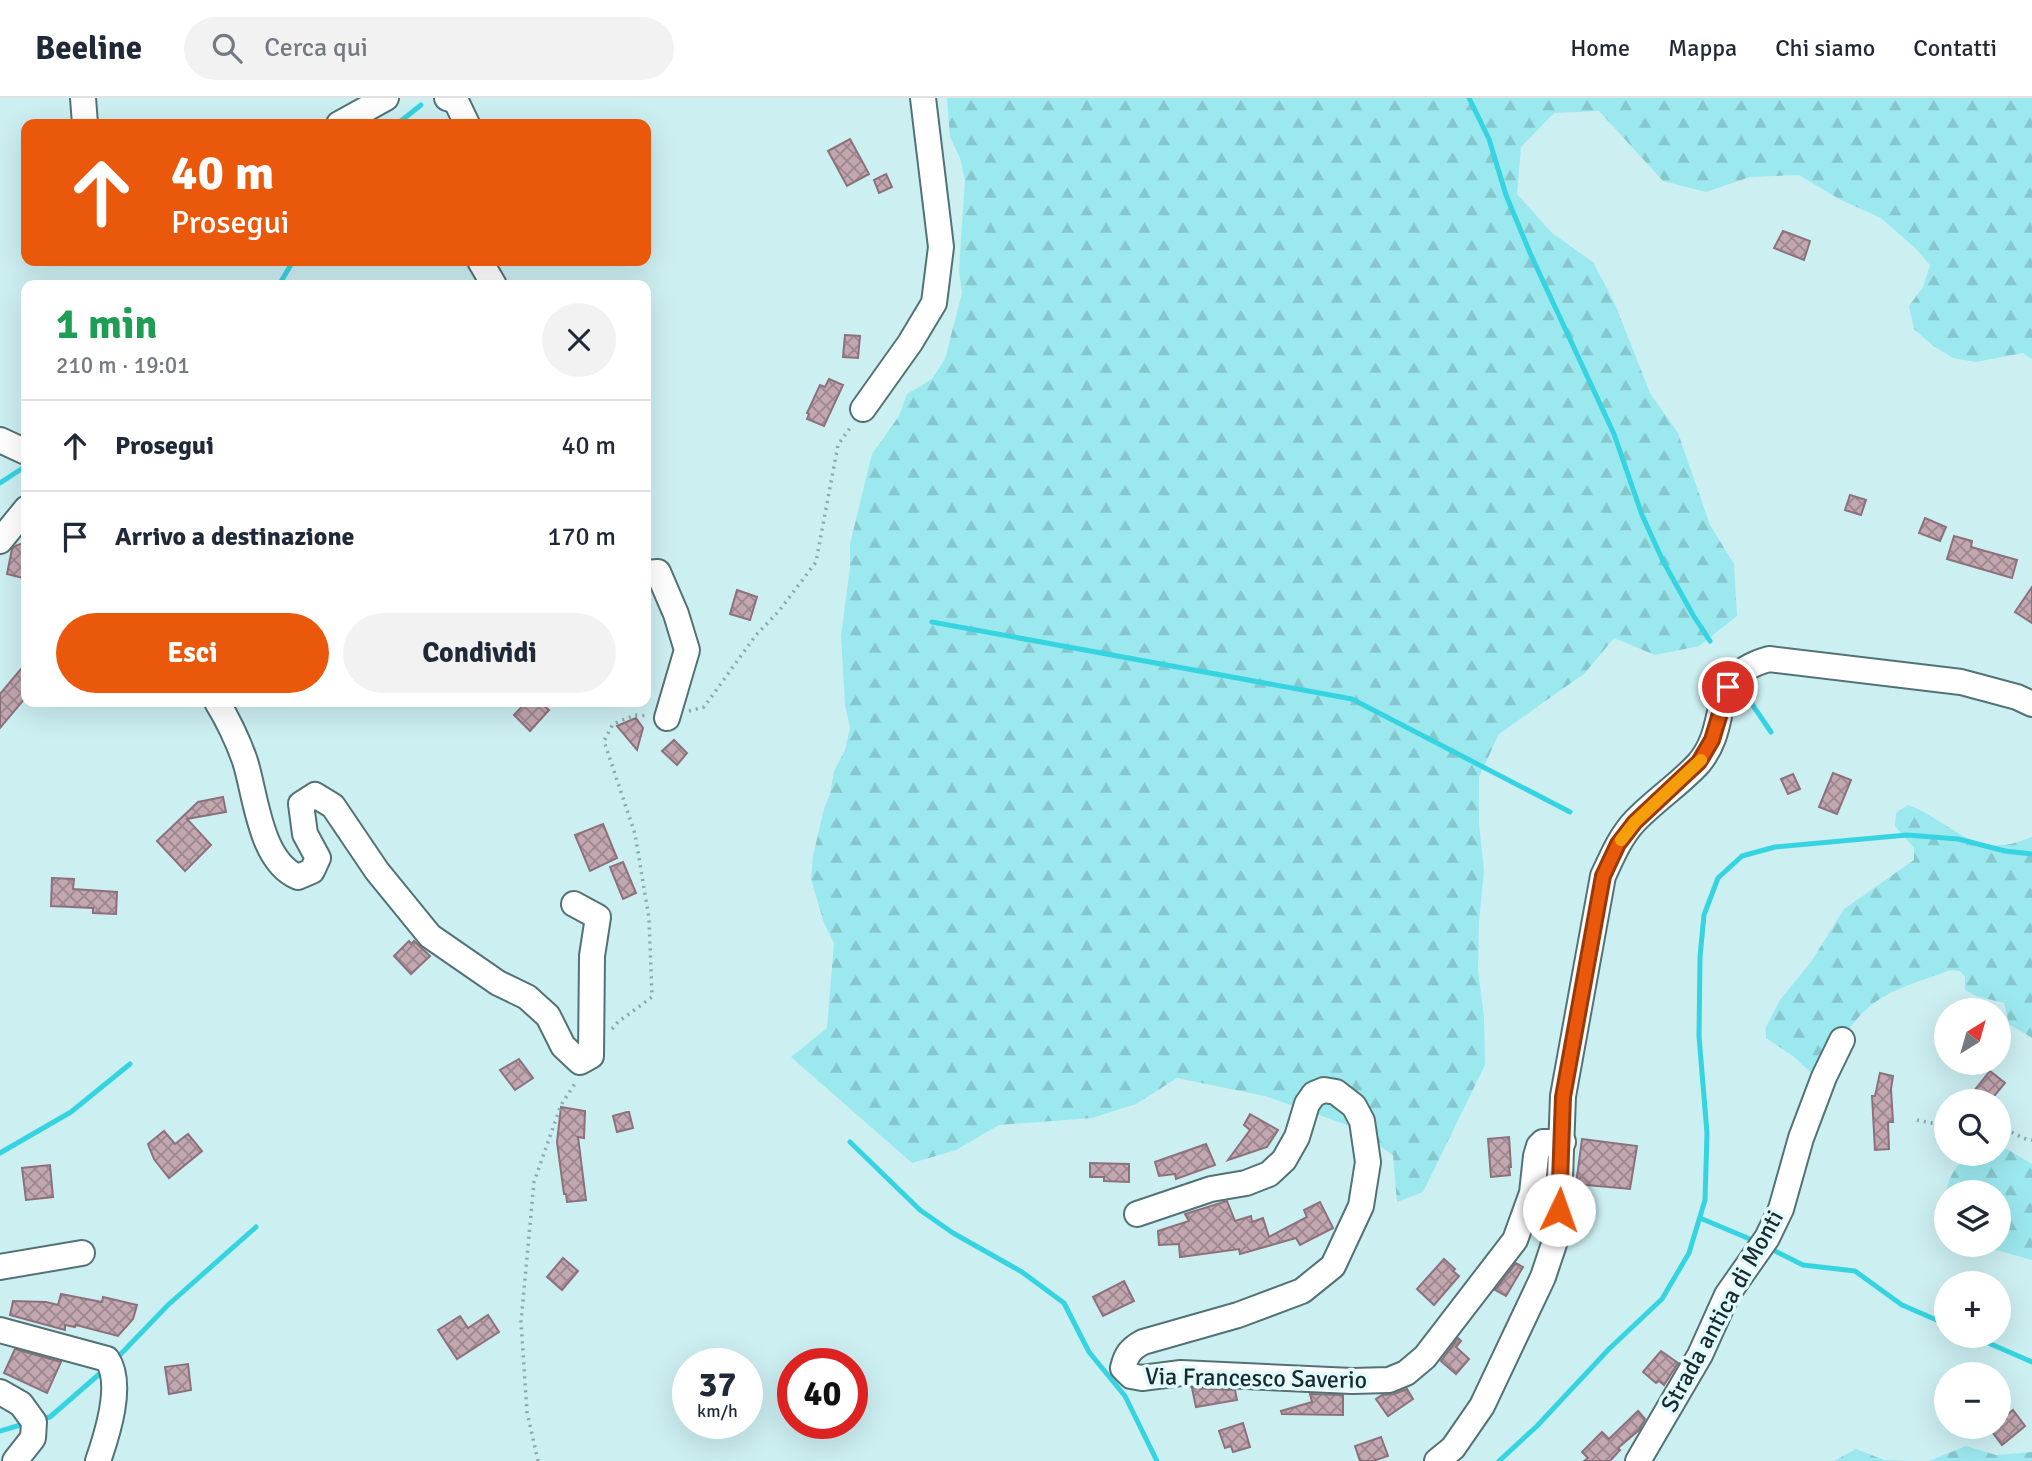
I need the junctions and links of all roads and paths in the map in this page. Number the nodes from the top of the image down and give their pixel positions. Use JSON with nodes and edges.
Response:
{"nodes":[{"id":1,"x":83,"y":98,"type":"edge"},
{"id":2,"x":386,"y":98,"type":"edge"},
{"id":3,"x":447,"y":98,"type":"edge"},
{"id":4,"x":923,"y":98,"type":"edge"},
{"id":5,"x":85,"y":119,"type":"edge"},
{"id":6,"x":348,"y":119,"type":"edge"},
{"id":7,"x":465,"y":119,"type":"edge"},
{"id":8,"x":863,"y":409,"type":"joint"},
{"id":9,"x":0,"y":440,"type":"edge"},
{"id":10,"x":21,"y":450,"type":"edge"},
{"id":11,"x":21,"y":515,"type":"edge"},
{"id":12,"x":0,"y":541,"type":"edge"},
{"id":13,"x":651,"y":573,"type":"edge"},
{"id":14,"x":2032,"y":704,"type":"edge"},
{"id":15,"x":219,"y":707,"type":"edge"},
{"id":16,"x":667,"y":718,"type":"junction"},
{"id":17,"x":574,"y":904,"type":"dead end"},
{"id":18,"x":611,"y":1031,"type":"dead end"},
{"id":19,"x":1842,"y":1040,"type":"dead end"},
{"id":20,"x":576,"y":1081,"type":"dead end"},
{"id":21,"x":1917,"y":1120,"type":"dead end"},
{"id":22,"x":1934,"y":1124,"type":"edge"},
{"id":23,"x":2011,"y":1130,"type":"edge"},
{"id":24,"x":2032,"y":1140,"type":"edge"},
{"id":25,"x":1563,"y":1142,"type":"junction"},
{"id":26,"x":1137,"y":1214,"type":"dead end"},
{"id":27,"x":82,"y":1254,"type":"dead end"},
{"id":28,"x":0,"y":1267,"type":"edge"},
{"id":29,"x":0,"y":1330,"type":"edge"},
{"id":30,"x":0,"y":1392,"type":"edge"},
{"id":31,"x":15,"y":1461,"type":"edge"},
{"id":32,"x":98,"y":1461,"type":"edge"},
{"id":33,"x":538,"y":1461,"type":"edge"},
{"id":34,"x":1437,"y":1461,"type":"edge"},
{"id":35,"x":1638,"y":1461,"type":"edge"}],
"edges":[{"from":1,"to":5,"type":"street"},
{"from":2,"to":6,"type":"street"},
{"from":3,"to":7,"type":"street"},
{"from":4,"to":8,"type":"street"},
{"from":8,"to":16,"type":"path"},
{"from":9,"to":10,"type":"street"},
{"from":11,"to":12,"type":"street"},
{"from":13,"to":16,"type":"street"},
{"from":14,"to":25,"type":"street"},
{"from":15,"to":17,"type":"street"},
{"from":16,"to":18,"type":"path"},
{"from":19,"to":35,"type":"street","name":"Strada antica di Monti"},
{"from":20,"to":33,"type":"path"},
{"from":21,"to":22,"type":"path"},
{"from":23,"to":24,"type":"path"},
{"from":25,"to":26,"type":"street","name":"Via Francesco Saverio"},
{"from":25,"to":34,"type":"street"},
{"from":27,"to":28,"type":"street"},
{"from":29,"to":32,"type":"street"},
{"from":30,"to":31,"type":"street"}]}
